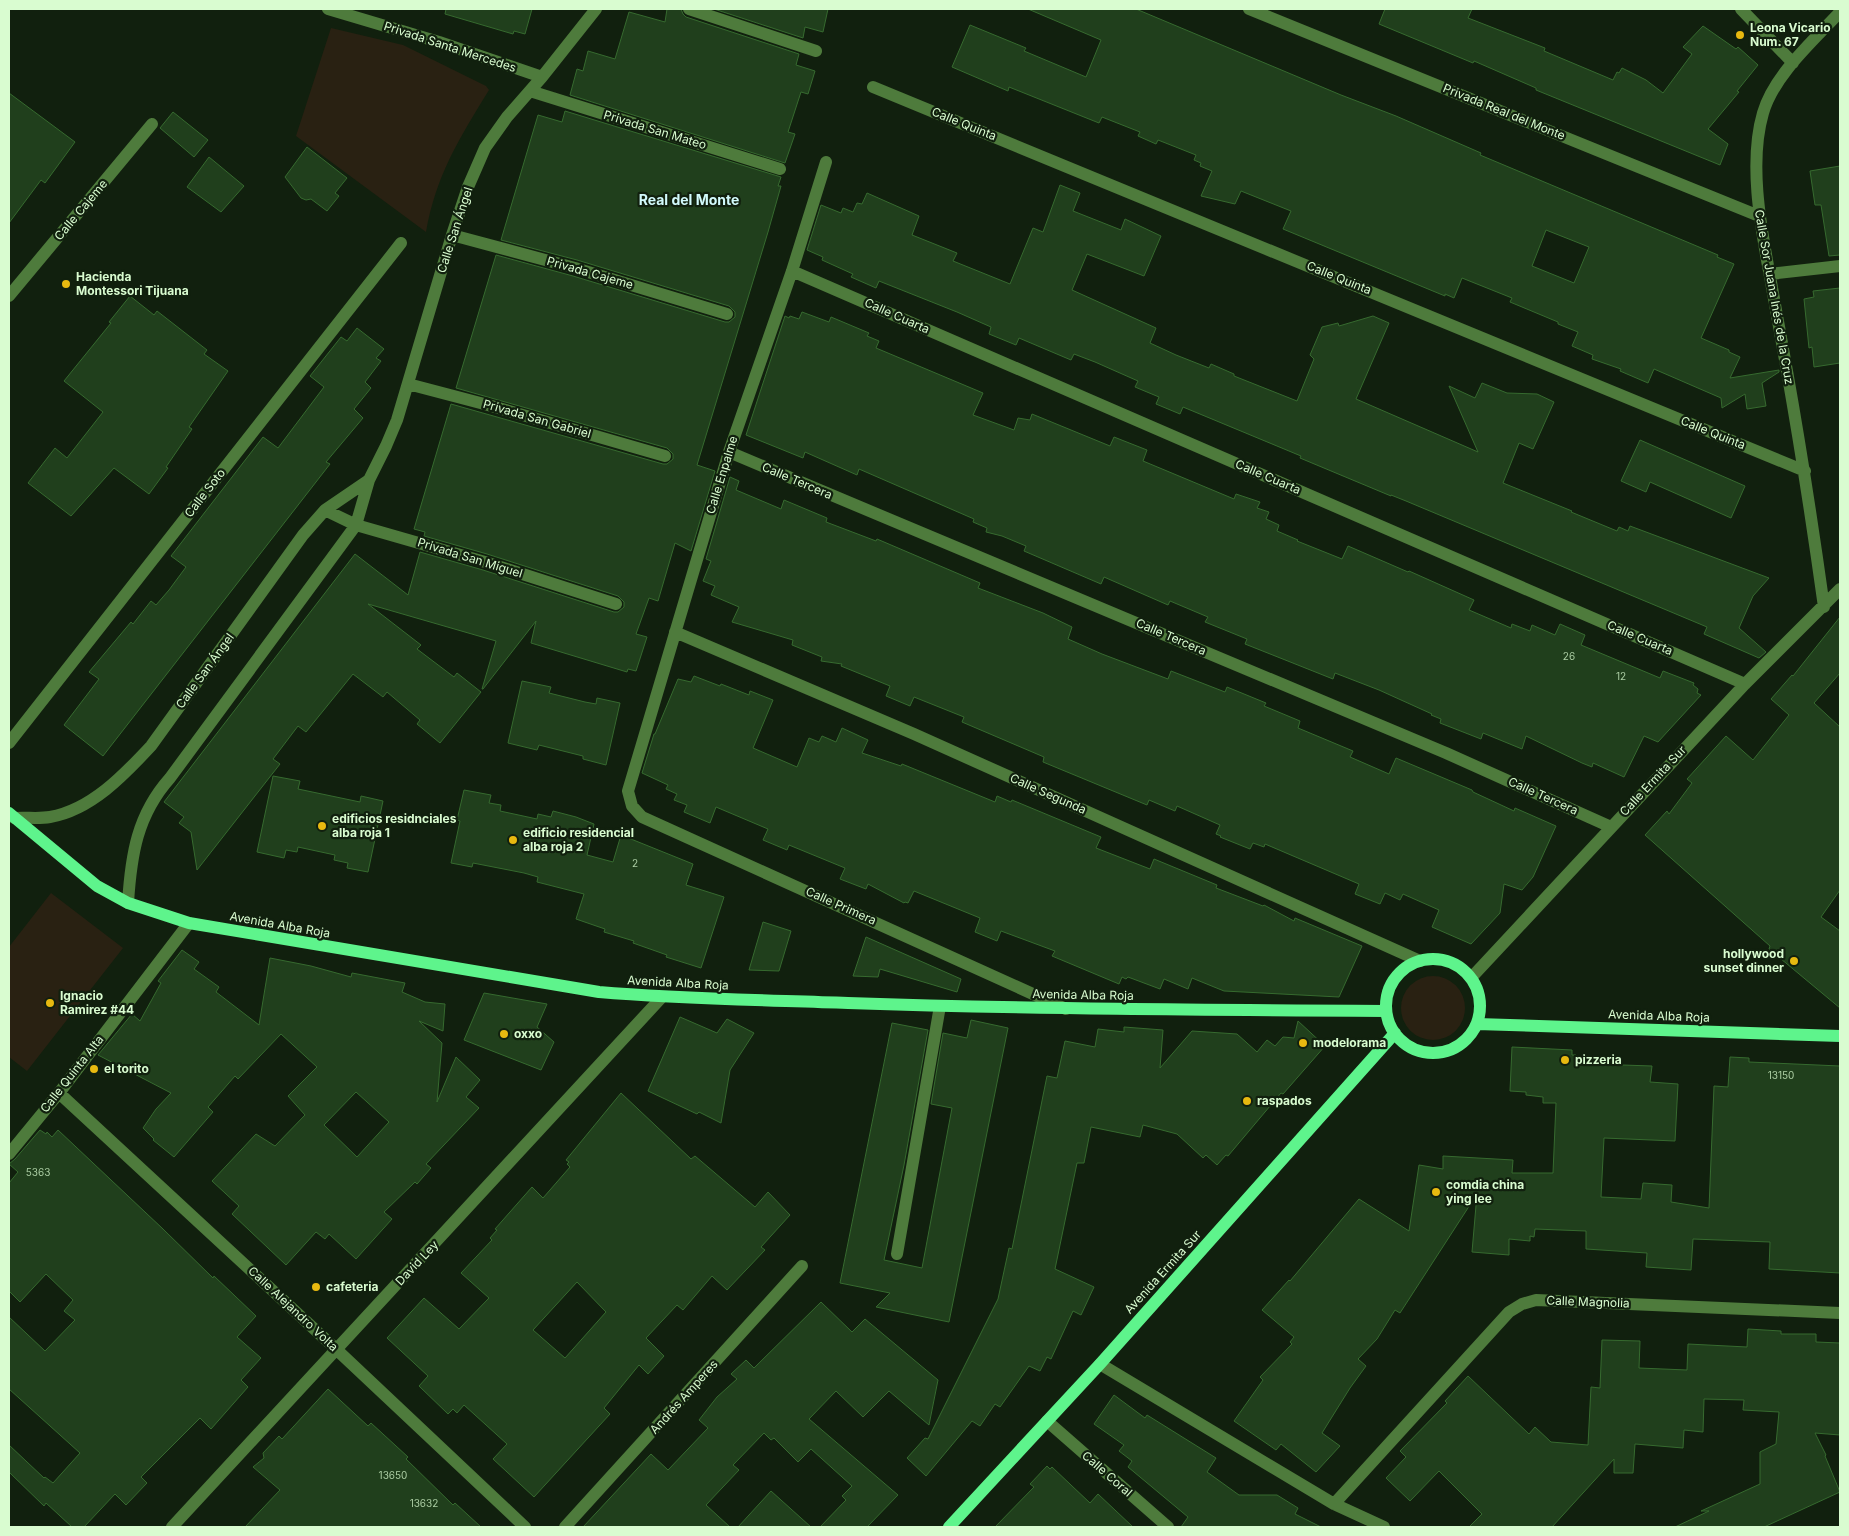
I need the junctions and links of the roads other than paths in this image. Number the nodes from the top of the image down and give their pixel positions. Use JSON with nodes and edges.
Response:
{"nodes":[{"id":1,"x":328,"y":9,"type":"edge"},
{"id":2,"x":596,"y":9,"type":"edge"},
{"id":3,"x":689,"y":9,"type":"edge"},
{"id":4,"x":1249,"y":9,"type":"edge"},
{"id":5,"x":1741,"y":9,"type":"edge"},
{"id":6,"x":1840,"y":12,"type":"edge"},
{"id":7,"x":816,"y":51,"type":"dead end"},
{"id":8,"x":1793,"y":63,"type":"junction"},
{"id":9,"x":542,"y":77,"type":"junction"},
{"id":10,"x":873,"y":86,"type":"dead end"},
{"id":11,"x":530,"y":91,"type":"junction"},
{"id":12,"x":152,"y":124,"type":"dead end"},
{"id":13,"x":826,"y":162,"type":"dead end"},
{"id":14,"x":780,"y":169,"type":"dead end"},
{"id":15,"x":1759,"y":216,"type":"junction"},
{"id":16,"x":452,"y":235,"type":"junction"},
{"id":17,"x":401,"y":242,"type":"dead end"},
{"id":18,"x":1840,"y":266,"type":"edge"},
{"id":19,"x":792,"y":271,"type":"junction"},
{"id":20,"x":1770,"y":274,"type":"junction"},
{"id":21,"x":9,"y":296,"type":"edge"},
{"id":22,"x":727,"y":314,"type":"dead end"},
{"id":23,"x":408,"y":384,"type":"junction"},
{"id":24,"x":729,"y":452,"type":"junction"},
{"id":25,"x":666,"y":456,"type":"dead end"},
{"id":26,"x":1805,"y":471,"type":"junction"},
{"id":27,"x":369,"y":480,"type":"junction"},
{"id":28,"x":325,"y":510,"type":"junction"},
{"id":29,"x":356,"y":525,"type":"junction"},
{"id":30,"x":1840,"y":590,"type":"edge"},
{"id":31,"x":616,"y":604,"type":"dead end"},
{"id":32,"x":1824,"y":607,"type":"junction"},
{"id":33,"x":675,"y":632,"type":"junction"},
{"id":34,"x":1745,"y":684,"type":"junction"},
{"id":35,"x":9,"y":743,"type":"edge"},
{"id":36,"x":628,"y":792,"type":"joint"},
{"id":37,"x":12,"y":816,"type":"edge"},
{"id":38,"x":1611,"y":827,"type":"junction"},
{"id":39,"x":128,"y":903,"type":"junction"},
{"id":40,"x":189,"y":923,"type":"junction"},
{"id":41,"x":1420,"y":961,"type":"junction"},
{"id":42,"x":1471,"y":978,"type":"junction"},
{"id":43,"x":662,"y":997,"type":"junction"},
{"id":44,"x":940,"y":1006,"type":"junction"},
{"id":45,"x":1066,"y":1009,"type":"junction"},
{"id":46,"x":1386,"y":1011,"type":"junction"},
{"id":47,"x":1477,"y":1024,"type":"junction"},
{"id":48,"x":1395,"y":1033,"type":"junction"},
{"id":49,"x":1840,"y":1036,"type":"edge"},
{"id":50,"x":59,"y":1093,"type":"junction"},
{"id":51,"x":9,"y":1154,"type":"edge"},
{"id":52,"x":897,"y":1254,"type":"dead end"},
{"id":53,"x":802,"y":1266,"type":"dead end"},
{"id":54,"x":1840,"y":1313,"type":"edge"},
{"id":55,"x":337,"y":1350,"type":"junction"},
{"id":56,"x":1100,"y":1364,"type":"junction"},
{"id":57,"x":1047,"y":1421,"type":"junction"},
{"id":58,"x":1334,"y":1504,"type":"junction"},
{"id":59,"x":172,"y":1527,"type":"edge"},
{"id":60,"x":526,"y":1527,"type":"edge"},
{"id":61,"x":565,"y":1527,"type":"edge"},
{"id":62,"x":949,"y":1527,"type":"edge"},
{"id":63,"x":1168,"y":1527,"type":"edge"},
{"id":64,"x":1384,"y":1527,"type":"edge"}],
"edges":[{"from":1,"to":9,"type":"street","name":"Privada Santa Mercedes"},
{"from":2,"to":9,"type":"street","name":"Calle San Ángel"},
{"from":3,"to":7,"type":"street"},
{"from":4,"to":15,"type":"street","name":"Privada Real del Monte"},
{"from":5,"to":8,"type":"street"},
{"from":6,"to":8,"type":"street","name":"Calle Sor Juana Inés de la Cruz"},
{"from":8,"to":15,"type":"street","name":"Calle Sor Juana Inés de la Cruz"},
{"from":9,"to":11,"type":"street","name":"Calle San Ángel"},
{"from":10,"to":26,"type":"street","name":"Calle Quinta"},
{"from":11,"to":14,"type":"street","name":"Privada San Mateo"},
{"from":11,"to":16,"type":"street","name":"Calle San Ángel"},
{"from":12,"to":21,"type":"street","name":"Calle Cajeme"},
{"from":13,"to":19,"type":"street","name":"Calle Enpalme"},
{"from":15,"to":20,"type":"street","name":"Calle Sor Juana Inés de la Cruz"},
{"from":16,"to":22,"type":"street","name":"Privada Cajeme"},
{"from":16,"to":23,"type":"street","name":"Calle San Ángel"},
{"from":17,"to":35,"type":"street","name":"Calle Soto"},
{"from":18,"to":20,"type":"street"},
{"from":19,"to":24,"type":"street","name":"Calle Enpalme"},
{"from":19,"to":34,"type":"street","name":"Calle Cuarta"},
{"from":20,"to":26,"type":"street","name":"Calle Sor Juana Inés de la Cruz"},
{"from":23,"to":25,"type":"street","name":"Privada San Gabriel"},
{"from":23,"to":27,"type":"street","name":"Calle San Ángel"},
{"from":24,"to":33,"type":"street","name":"Calle Enpalme"},
{"from":24,"to":38,"type":"street","name":"Calle Tercera"},
{"from":26,"to":32,"type":"street","name":"Calle Sor Juana Inés de la Cruz"},
{"from":27,"to":28,"type":"street","name":"Calle San Ángel"},
{"from":27,"to":29,"type":"street","name":"Calle San Ángel"},
{"from":28,"to":29,"type":"street","name":"Privada San Miguel"},
{"from":28,"to":37,"type":"street","name":"Calle San Ángel"},
{"from":29,"to":31,"type":"street","name":"Privada San Miguel"},
{"from":29,"to":39,"type":"street","name":"Calle San Ángel"},
{"from":30,"to":32,"type":"street","name":"Calle Ermita Sur"},
{"from":32,"to":34,"type":"street","name":"Calle Ermita Sur"},
{"from":33,"to":36,"type":"street","name":"Calle Enpalme"},
{"from":33,"to":41,"type":"street","name":"Calle Segunda"},
{"from":34,"to":38,"type":"street","name":"Calle Ermita Sur"},
{"from":36,"to":45,"type":"street","name":"Calle Primera"},
{"from":37,"to":39,"type":"main road","name":"Avenida Alba Roja"},
{"from":38,"to":42,"type":"street","name":"Calle Ermita Sur"},
{"from":39,"to":40,"type":"main road","name":"Avenida Alba Roja"},
{"from":40,"to":43,"type":"main road","name":"Avenida Alba Roja"},
{"from":40,"to":50,"type":"street","name":"Calle Quinta Alta"},
{"from":41,"to":42,"type":"main road"},
{"from":41,"to":46,"type":"main road"},
{"from":42,"to":47,"type":"main road"},
{"from":43,"to":44,"type":"main road","name":"Avenida Alba Roja"},
{"from":43,"to":55,"type":"street","name":"David Ley"},
{"from":44,"to":45,"type":"main road","name":"Avenida Alba Roja"},
{"from":44,"to":52,"type":"street"},
{"from":45,"to":46,"type":"main road","name":"Avenida Alba Roja"},
{"from":46,"to":48,"type":"main road"},
{"from":47,"to":48,"type":"main road"},
{"from":47,"to":49,"type":"main road","name":"Avenida Alba Roja"},
{"from":48,"to":56,"type":"main road","name":"Avenida Ermita Sur"},
{"from":50,"to":51,"type":"street","name":"Calle Quinta Alta"},
{"from":50,"to":55,"type":"street","name":"Calle Alejandro Volta"},
{"from":53,"to":61,"type":"street","name":"Andrés Amperes"},
{"from":54,"to":58,"type":"street","name":"Calle Magnolia"},
{"from":55,"to":59,"type":"street","name":"David Ley"},
{"from":55,"to":60,"type":"street","name":"Calle Alejandro Volta"},
{"from":56,"to":57,"type":"main road","name":"Avenida Ermita Sur"},
{"from":56,"to":58,"type":"street"},
{"from":57,"to":62,"type":"main road","name":"Avenida Ermita Sur"},
{"from":57,"to":63,"type":"street","name":"Calle Coral"},
{"from":58,"to":64,"type":"street"}]}
